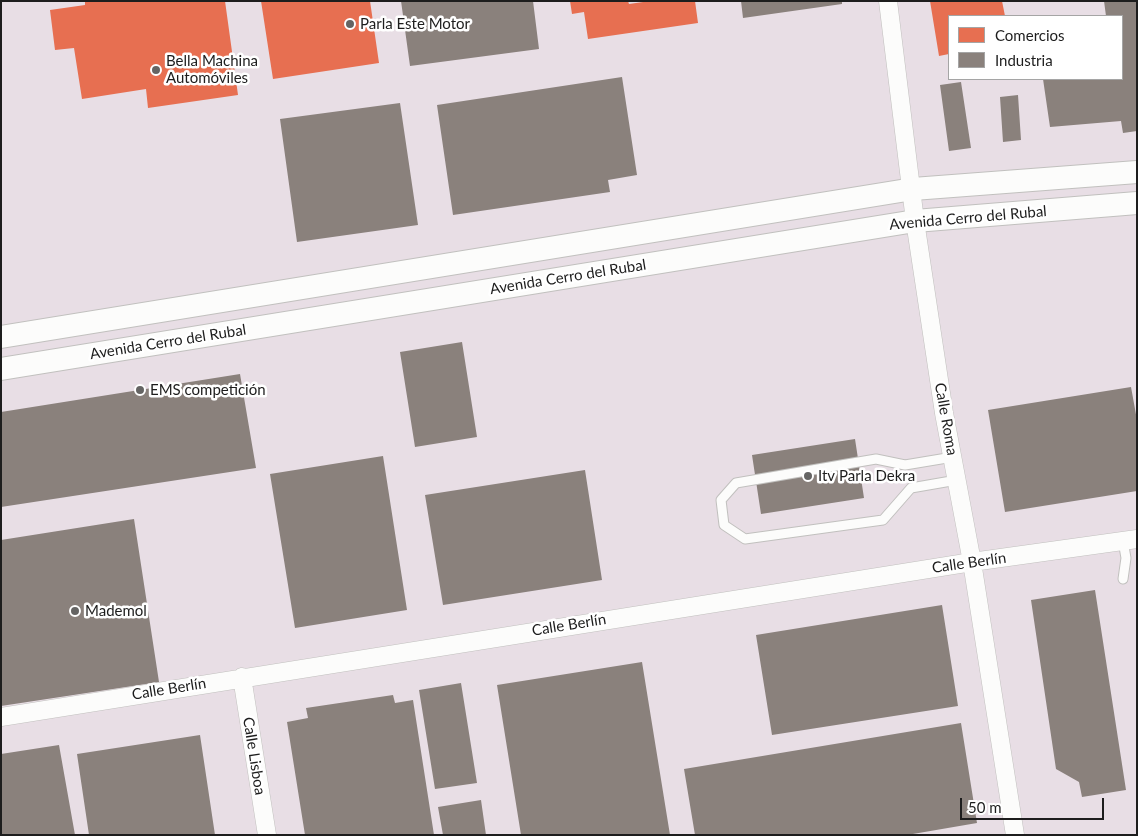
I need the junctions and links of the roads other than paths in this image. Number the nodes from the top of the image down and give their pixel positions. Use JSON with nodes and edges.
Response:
{"nodes":[{"id":1,"x":888,"y":1,"type":"edge"},
{"id":2,"x":1137,"y":172,"type":"edge"},
{"id":3,"x":913,"y":189,"type":"junction"},
{"id":4,"x":1137,"y":203,"type":"edge"},
{"id":5,"x":915,"y":221,"type":"junction"},
{"id":6,"x":1,"y":337,"type":"edge"},
{"id":7,"x":1,"y":369,"type":"edge"},
{"id":8,"x":953,"y":457,"type":"junction"},
{"id":9,"x":957,"y":480,"type":"junction"},
{"id":10,"x":1130,"y":540,"type":"edge"},
{"id":11,"x":972,"y":562,"type":"junction"},
{"id":12,"x":1123,"y":578,"type":"dead end"},
{"id":13,"x":242,"y":677,"type":"junction"},
{"id":14,"x":1,"y":717,"type":"edge"},
{"id":15,"x":267,"y":835,"type":"edge"},
{"id":16,"x":1015,"y":835,"type":"edge"}],
"edges":[{"from":1,"to":3,"type":"street","name":"Calle Roma"},
{"from":2,"to":3,"type":"street","name":"Avenida Cerro del Rubal"},
{"from":3,"to":5,"type":"street","name":"Calle Roma"},
{"from":3,"to":6,"type":"street","name":"Avenida Cerro del Rubal"},
{"from":4,"to":5,"type":"street","name":"Avenida Cerro del Rubal"},
{"from":5,"to":7,"type":"street","name":"Avenida Cerro del Rubal"},
{"from":5,"to":8,"type":"street","name":"Calle Roma"},
{"from":8,"to":9,"type":"street","name":"Calle Roma"},
{"from":8,"to":9,"type":"lane"},
{"from":9,"to":11,"type":"street","name":"Calle Roma"},
{"from":10,"to":11,"type":"street","name":"Calle Berlín"},
{"from":10,"to":12,"type":"lane"},
{"from":11,"to":13,"type":"street","name":"Calle Berlín"},
{"from":11,"to":16,"type":"street","name":"Calle Roma"},
{"from":13,"to":14,"type":"street","name":"Calle Berlín"},
{"from":13,"to":15,"type":"street","name":"Calle Lisboa"}]}
